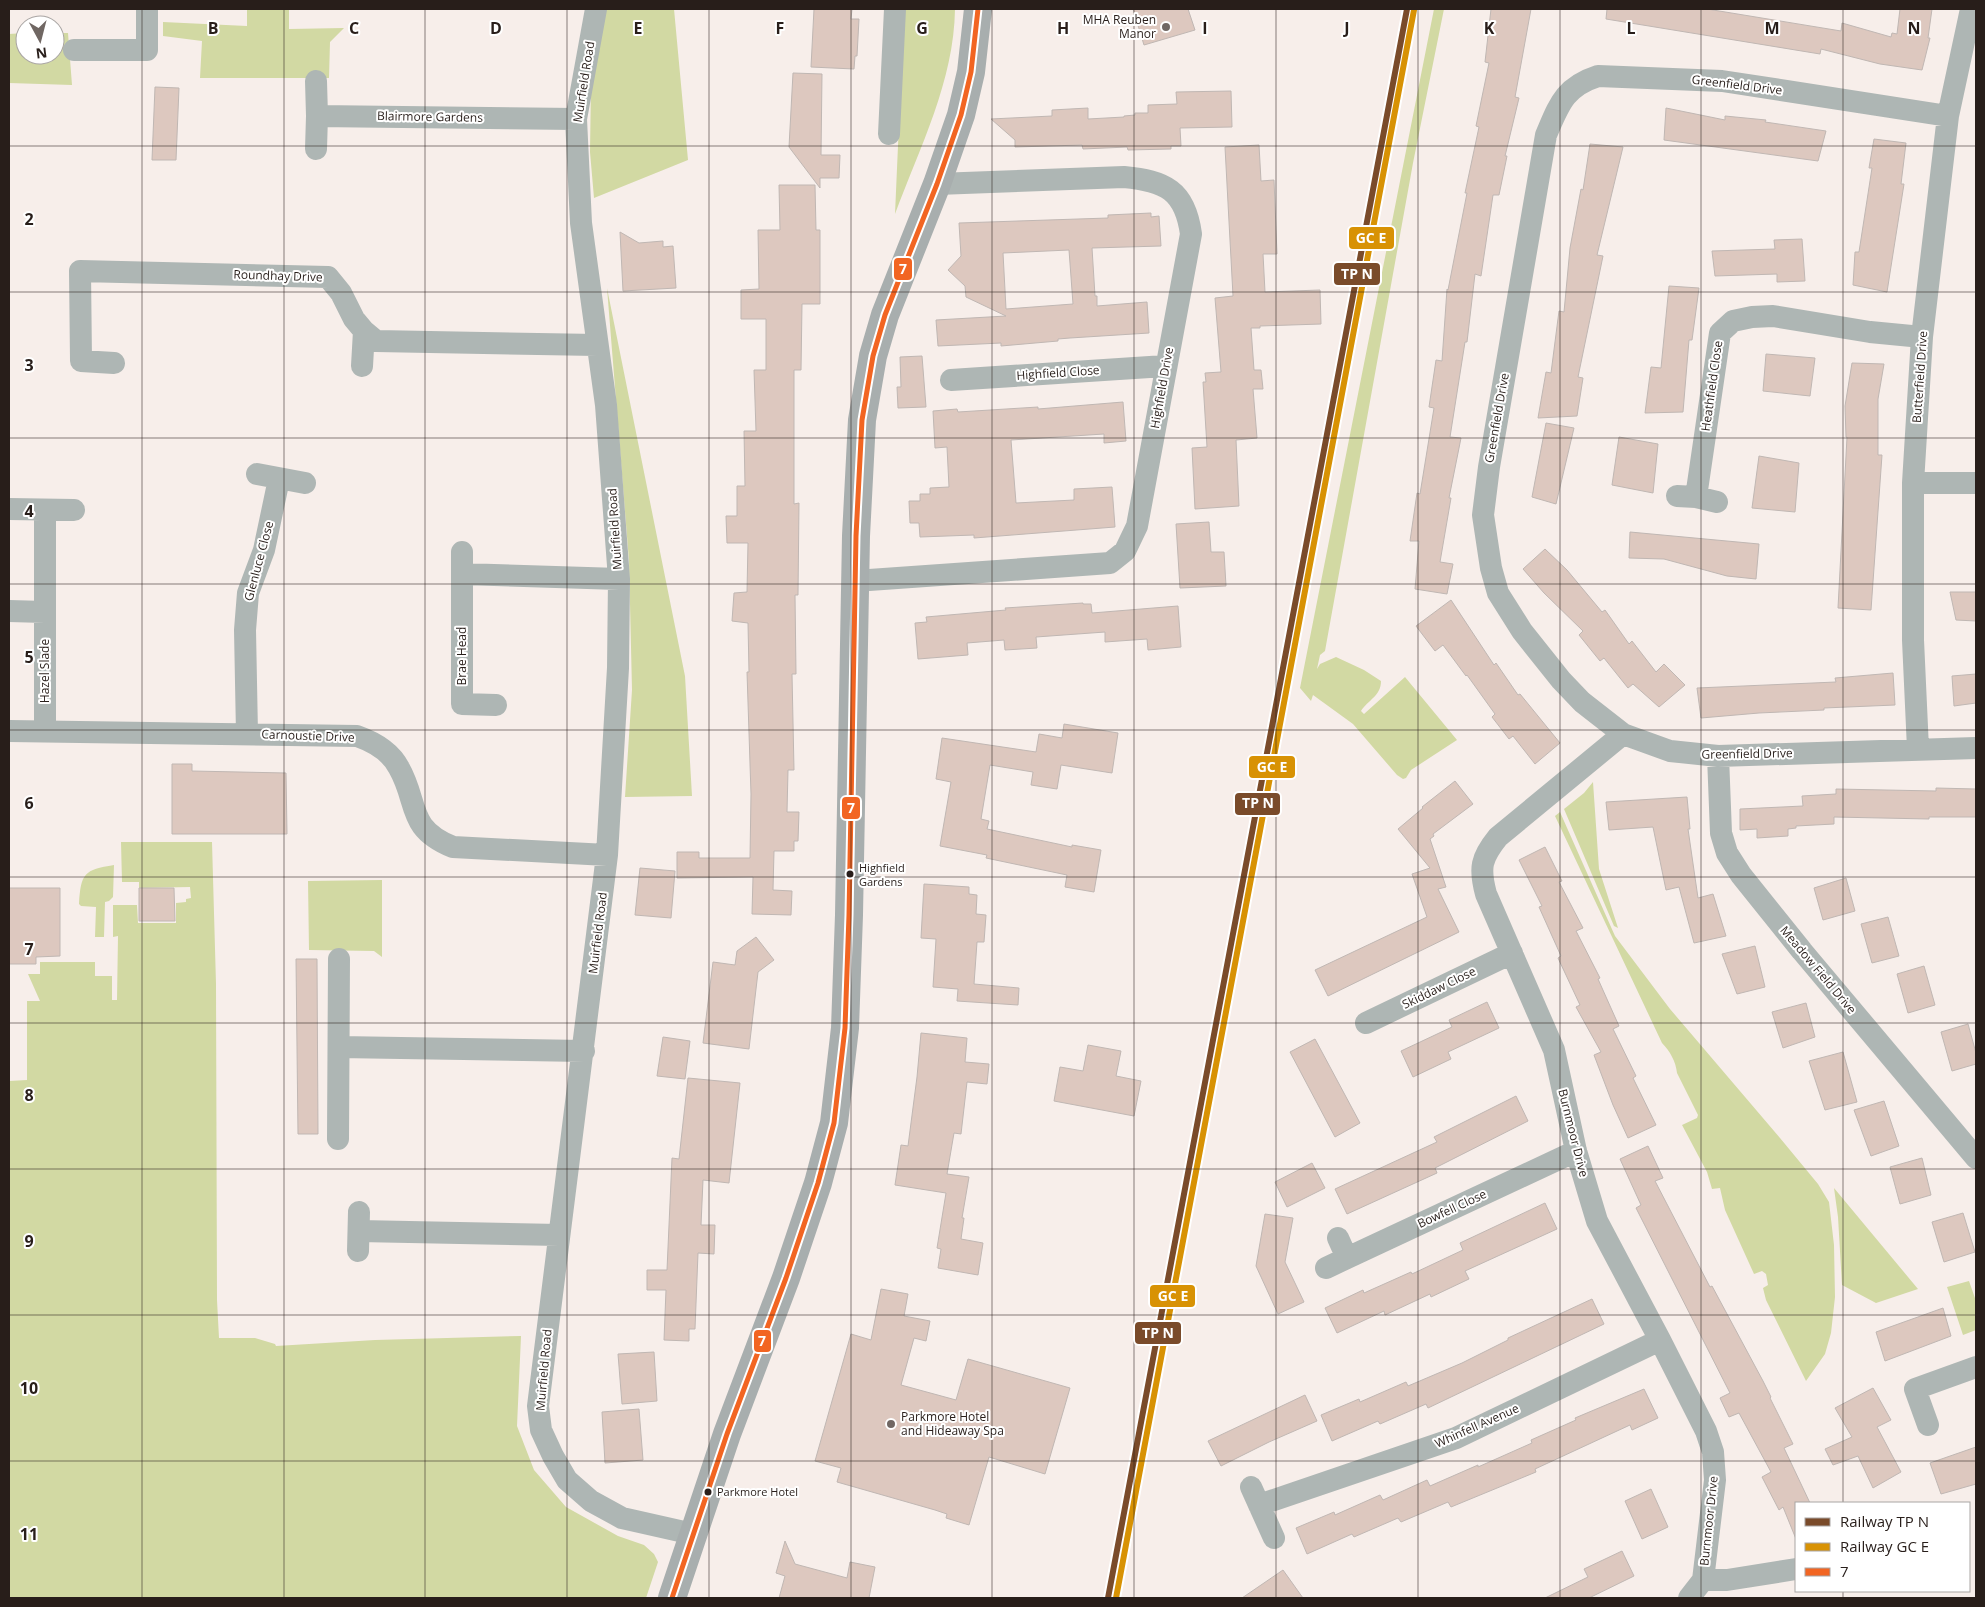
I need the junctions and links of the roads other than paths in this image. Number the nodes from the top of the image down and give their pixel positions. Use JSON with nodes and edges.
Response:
{"nodes":[{"id":1,"x":147,"y":9,"type":"edge"},
{"id":2,"x":596,"y":9,"type":"edge"},
{"id":3,"x":895,"y":9,"type":"edge"},
{"id":4,"x":978,"y":9,"type":"edge"},
{"id":5,"x":1971,"y":9,"type":"edge"},
{"id":6,"x":74,"y":50,"type":"dead end"},
{"id":7,"x":316,"y":81,"type":"dead end"},
{"id":8,"x":317,"y":116,"type":"junction"},
{"id":9,"x":1948,"y":116,"type":"junction"},
{"id":10,"x":576,"y":119,"type":"junction"},
{"id":11,"x":889,"y":134,"type":"dead end"},
{"id":12,"x":316,"y":149,"type":"dead end"},
{"id":13,"x":937,"y":184,"type":"junction"},
{"id":14,"x":364,"y":331,"type":"junction"},
{"id":15,"x":1922,"y":337,"type":"junction"},
{"id":16,"x":597,"y":345,"type":"junction"},
{"id":17,"x":114,"y":363,"type":"dead end"},
{"id":18,"x":362,"y":366,"type":"dead end"},
{"id":19,"x":1165,"y":366,"type":"junction"},
{"id":20,"x":951,"y":380,"type":"dead end"},
{"id":21,"x":257,"y":474,"type":"dead end"},
{"id":22,"x":279,"y":479,"type":"junction"},
{"id":23,"x":305,"y":483,"type":"dead end"},
{"id":24,"x":1913,"y":483,"type":"junction"},
{"id":25,"x":1976,"y":483,"type":"edge"},
{"id":26,"x":1697,"y":499,"type":"dead end"},
{"id":27,"x":9,"y":509,"type":"edge"},
{"id":28,"x":45,"y":510,"type":"junction"},
{"id":29,"x":74,"y":510,"type":"dead end"},
{"id":30,"x":618,"y":580,"type":"junction"},
{"id":31,"x":855,"y":581,"type":"junction"},
{"id":32,"x":9,"y":611,"type":"edge"},
{"id":33,"x":45,"y":612,"type":"junction"},
{"id":34,"x":496,"y":705,"type":"dead end"},
{"id":35,"x":9,"y":731,"type":"edge"},
{"id":36,"x":45,"y":731,"type":"junction"},
{"id":37,"x":246,"y":734,"type":"junction"},
{"id":38,"x":1623,"y":734,"type":"junction"},
{"id":39,"x":1976,"y":748,"type":"edge"},
{"id":40,"x":1918,"y":749,"type":"junction"},
{"id":41,"x":1718,"y":756,"type":"junction"},
{"id":42,"x":607,"y":855,"type":"junction"},
{"id":43,"x":1512,"y":953,"type":"junction"},
{"id":44,"x":339,"y":959,"type":"dead end"},
{"id":45,"x":1366,"y":1023,"type":"dead end"},
{"id":46,"x":339,"y":1047,"type":"junction"},
{"id":47,"x":584,"y":1051,"type":"junction"},
{"id":48,"x":338,"y":1140,"type":"dead end"},
{"id":49,"x":1576,"y":1151,"type":"junction"},
{"id":50,"x":1976,"y":1158,"type":"edge"},
{"id":51,"x":359,"y":1231,"type":"dead end"},
{"id":52,"x":559,"y":1235,"type":"junction"},
{"id":53,"x":1326,"y":1268,"type":"dead end"},
{"id":54,"x":1660,"y":1340,"type":"junction"},
{"id":55,"x":1976,"y":1367,"type":"edge"},
{"id":56,"x":1928,"y":1425,"type":"dead end"},
{"id":57,"x":693,"y":1534,"type":"junction"},
{"id":58,"x":1274,"y":1538,"type":"dead end"},
{"id":59,"x":1795,"y":1569,"type":"edge"},
{"id":60,"x":1703,"y":1580,"type":"junction"},
{"id":61,"x":672,"y":1598,"type":"edge"},
{"id":62,"x":1689,"y":1598,"type":"edge"}],
"edges":[{"from":1,"to":6,"type":"street"},
{"from":2,"to":10,"type":"street","name":"Muirfield Road"},
{"from":3,"to":11,"type":"street"},
{"from":4,"to":13,"type":"main road"},
{"from":5,"to":9,"type":"street","name":"Butterfield Drive"},
{"from":7,"to":8,"type":"street"},
{"from":8,"to":10,"type":"street","name":"Blairmore Gardens"},
{"from":8,"to":12,"type":"street"},
{"from":9,"to":15,"type":"street","name":"Butterfield Drive"},
{"from":9,"to":38,"type":"street","name":"Greenfield Drive"},
{"from":10,"to":16,"type":"street","name":"Muirfield Road"},
{"from":13,"to":19,"type":"street","name":"Highfield Drive"},
{"from":13,"to":31,"type":"main road"},
{"from":14,"to":16,"type":"street","name":"Roundhay Drive"},
{"from":14,"to":17,"type":"street","name":"Roundhay Drive"},
{"from":14,"to":18,"type":"street"},
{"from":15,"to":24,"type":"street","name":"Butterfield Drive"},
{"from":15,"to":26,"type":"street","name":"Heathfield Close"},
{"from":16,"to":30,"type":"street","name":"Muirfield Road"},
{"from":19,"to":20,"type":"street","name":"Highfield Close"},
{"from":19,"to":31,"type":"street","name":"Highfield Drive"},
{"from":21,"to":22,"type":"street"},
{"from":22,"to":23,"type":"street"},
{"from":22,"to":37,"type":"street","name":"Glenluce Close"},
{"from":24,"to":25,"type":"street"},
{"from":24,"to":40,"type":"street","name":"Butterfield Drive"},
{"from":27,"to":28,"type":"street"},
{"from":28,"to":29,"type":"street"},
{"from":28,"to":33,"type":"street","name":"Hazel Slade"},
{"from":30,"to":34,"type":"street","name":"Brae Head"},
{"from":30,"to":42,"type":"street","name":"Muirfield Road"},
{"from":31,"to":57,"type":"main road"},
{"from":32,"to":33,"type":"street"},
{"from":33,"to":36,"type":"street","name":"Hazel Slade"},
{"from":35,"to":36,"type":"street","name":"Carnoustie Drive"},
{"from":36,"to":37,"type":"street","name":"Carnoustie Drive"},
{"from":37,"to":42,"type":"street","name":"Carnoustie Drive"},
{"from":38,"to":41,"type":"street","name":"Greenfield Drive"},
{"from":38,"to":43,"type":"street","name":"Burnmoor Drive"},
{"from":39,"to":40,"type":"street","name":"Greenfield Drive"},
{"from":40,"to":41,"type":"street","name":"Greenfield Drive"},
{"from":41,"to":50,"type":"street","name":"Meadow Field Drive"},
{"from":42,"to":47,"type":"street","name":"Muirfield Road"},
{"from":43,"to":45,"type":"street","name":"Skiddaw Close"},
{"from":43,"to":49,"type":"street","name":"Burnmoor Drive"},
{"from":44,"to":46,"type":"street"},
{"from":46,"to":47,"type":"street"},
{"from":46,"to":48,"type":"street"},
{"from":47,"to":52,"type":"street","name":"Muirfield Road"},
{"from":49,"to":53,"type":"street","name":"Bowfell Close"},
{"from":49,"to":54,"type":"street","name":"Burnmoor Drive"},
{"from":51,"to":52,"type":"street"},
{"from":52,"to":57,"type":"street","name":"Muirfield Road"},
{"from":54,"to":58,"type":"street","name":"Whinfell Avenue"},
{"from":54,"to":60,"type":"street","name":"Burnmoor Drive"},
{"from":55,"to":56,"type":"street"},
{"from":57,"to":61,"type":"main road"},
{"from":59,"to":60,"type":"street","name":"Burnmoor Drive"},
{"from":60,"to":62,"type":"street","name":"Burnmoor Drive"}]}
